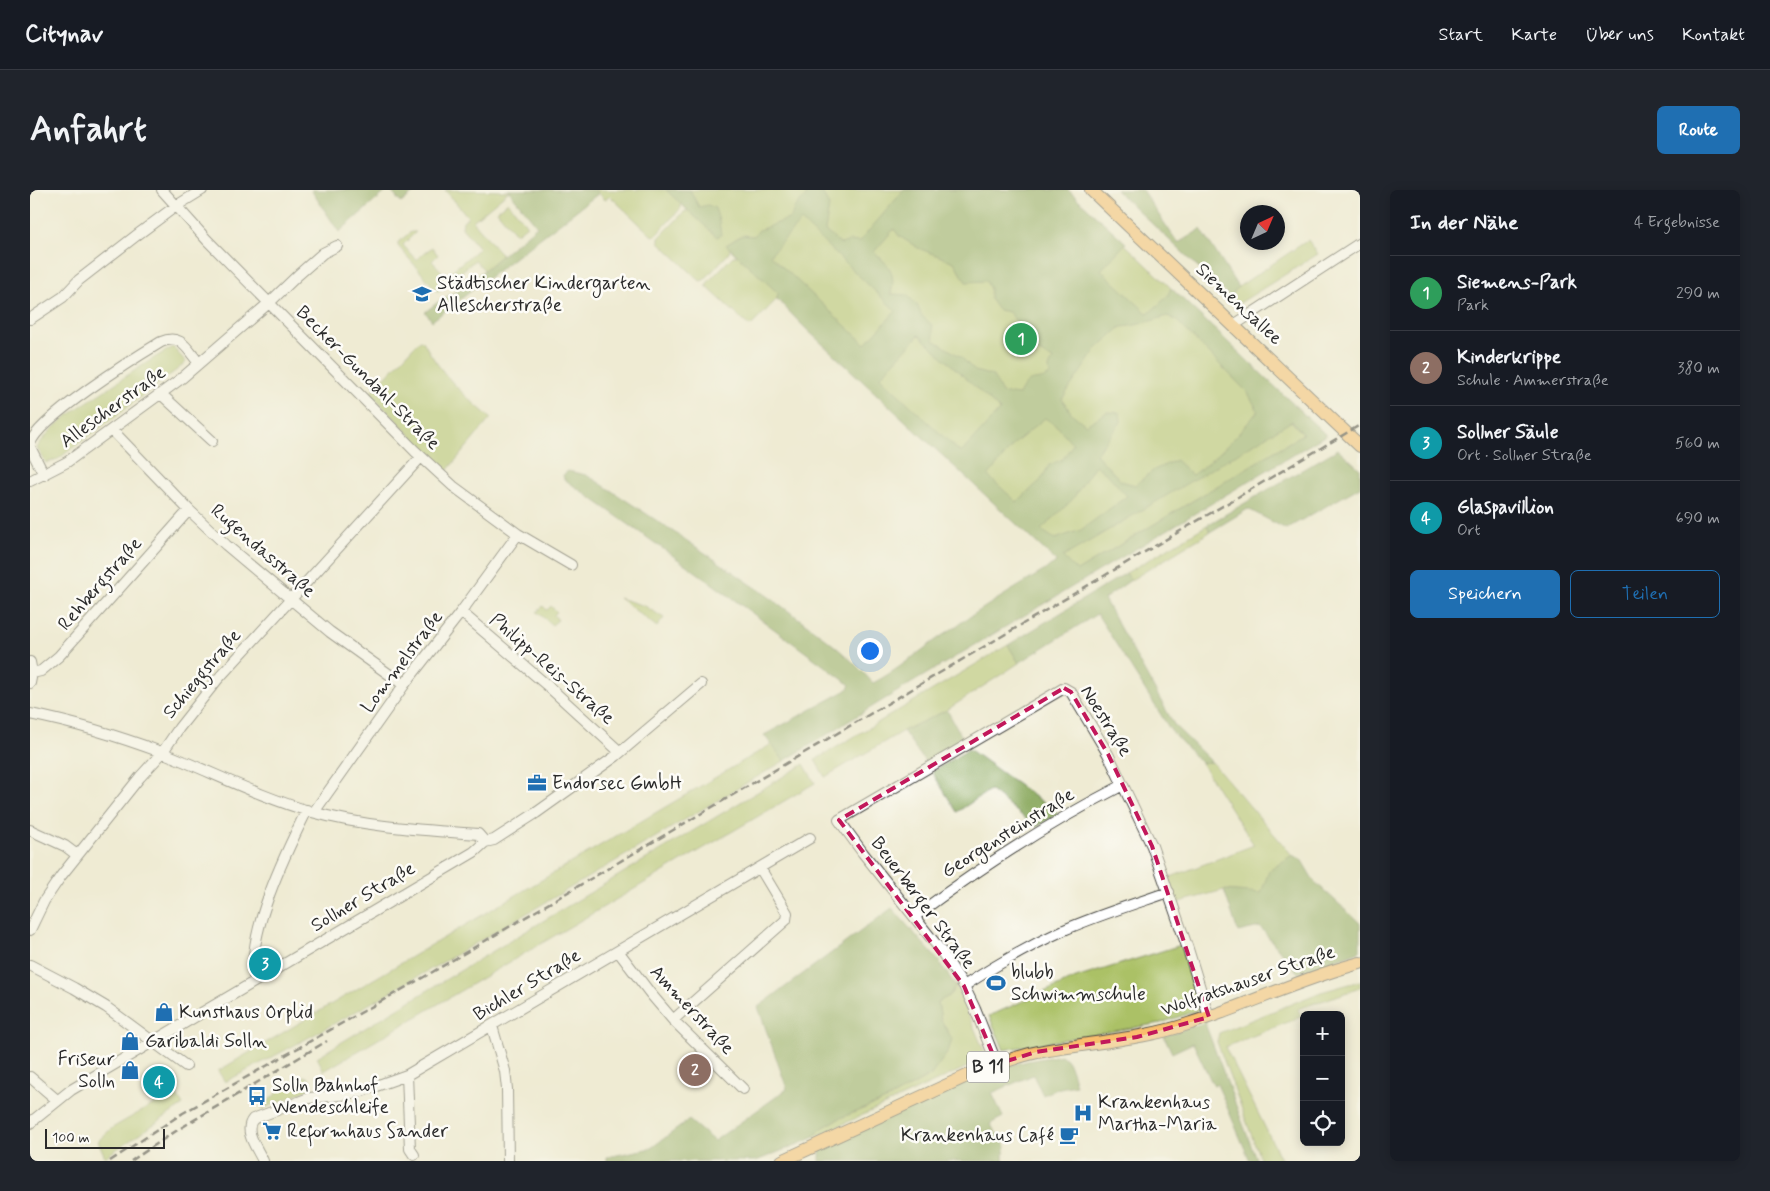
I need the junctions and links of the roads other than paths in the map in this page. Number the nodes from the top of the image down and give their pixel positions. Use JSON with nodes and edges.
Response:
{"nodes":[{"id":1,"x":162,"y":190,"type":"edge"},
{"id":2,"x":202,"y":190,"type":"edge"},
{"id":3,"x":1091,"y":190,"type":"edge"},
{"id":4,"x":176,"y":206,"type":"junction"},
{"id":5,"x":1360,"y":243,"type":"edge"},
{"id":6,"x":337,"y":246,"type":"dead end"},
{"id":7,"x":270,"y":302,"type":"junction"},
{"id":8,"x":30,"y":319,"type":"edge"},
{"id":9,"x":1234,"y":325,"type":"junction"},
{"id":10,"x":199,"y":363,"type":"junction"},
{"id":11,"x":161,"y":394,"type":"junction"},
{"id":12,"x":112,"y":430,"type":"junction"},
{"id":13,"x":212,"y":441,"type":"dead end"},
{"id":14,"x":30,"y":446,"type":"edge"},
{"id":15,"x":1360,"y":446,"type":"edge"},
{"id":16,"x":421,"y":457,"type":"junction"},
{"id":17,"x":44,"y":475,"type":"junction"},
{"id":18,"x":30,"y":481,"type":"edge"},
{"id":19,"x":189,"y":510,"type":"junction"},
{"id":20,"x":518,"y":534,"type":"junction"},
{"id":21,"x":570,"y":565,"type":"dead end"},
{"id":22,"x":291,"y":600,"type":"junction"},
{"id":23,"x":461,"y":612,"type":"junction"},
{"id":24,"x":31,"y":667,"type":"edge"},
{"id":25,"x":30,"y":684,"type":"edge"},
{"id":26,"x":701,"y":684,"type":"dead end"},
{"id":27,"x":404,"y":685,"type":"junction"},
{"id":28,"x":30,"y":714,"type":"edge"},
{"id":29,"x":620,"y":752,"type":"junction"},
{"id":30,"x":162,"y":753,"type":"junction"},
{"id":31,"x":1123,"y":785,"type":"junction"},
{"id":32,"x":310,"y":811,"type":"junction"},
{"id":33,"x":839,"y":820,"type":"joint"},
{"id":34,"x":30,"y":830,"type":"edge"},
{"id":35,"x":810,"y":838,"type":"dead end"},
{"id":36,"x":485,"y":842,"type":"junction"},
{"id":37,"x":77,"y":855,"type":"junction"},
{"id":38,"x":760,"y":868,"type":"junction"},
{"id":39,"x":1169,"y":892,"type":"junction"},
{"id":40,"x":915,"y":916,"type":"junction"},
{"id":41,"x":30,"y":930,"type":"edge"},
{"id":42,"x":618,"y":951,"type":"junction"},
{"id":43,"x":1360,"y":963,"type":"edge"},
{"id":44,"x":30,"y":965,"type":"edge"},
{"id":45,"x":255,"y":981,"type":"junction"},
{"id":46,"x":964,"y":986,"type":"junction"},
{"id":47,"x":1209,"y":1016,"type":"junction"},
{"id":48,"x":673,"y":1020,"type":"junction"},
{"id":49,"x":492,"y":1026,"type":"junction"},
{"id":50,"x":153,"y":1040,"type":"junction"},
{"id":51,"x":997,"y":1064,"type":"junction"},
{"id":52,"x":186,"y":1066,"type":"dead end"},
{"id":53,"x":407,"y":1075,"type":"junction"},
{"id":54,"x":30,"y":1077,"type":"edge"},
{"id":55,"x":743,"y":1089,"type":"dead end"},
{"id":56,"x":57,"y":1100,"type":"junction"},
{"id":57,"x":30,"y":1123,"type":"edge"},
{"id":58,"x":414,"y":1155,"type":"dead end"},
{"id":59,"x":263,"y":1161,"type":"edge"},
{"id":60,"x":508,"y":1161,"type":"edge"},
{"id":61,"x":782,"y":1161,"type":"edge"}],
"edges":[{"from":1,"to":4,"type":"street","name":"Becker-Gundahl-Straße"},
{"from":2,"to":4,"type":"street"},
{"from":3,"to":9,"type":"main road","name":"Siemensallee"},
{"from":4,"to":7,"type":"street","name":"Becker-Gundahl-Straße"},
{"from":4,"to":8,"type":"street"},
{"from":5,"to":9,"type":"street"},
{"from":6,"to":7,"type":"street","name":"Allescherstraße"},
{"from":7,"to":10,"type":"street","name":"Allescherstraße"},
{"from":7,"to":16,"type":"street","name":"Becker-Gundahl-Straße"},
{"from":9,"to":15,"type":"main road","name":"Siemensallee"},
{"from":10,"to":11,"type":"street","name":"Allescherstraße"},
{"from":10,"to":14,"type":"street","name":"Allescherstraße"},
{"from":11,"to":12,"type":"street","name":"Allescherstraße"},
{"from":11,"to":13,"type":"street"},
{"from":12,"to":17,"type":"street","name":"Allescherstraße"},
{"from":12,"to":19,"type":"street","name":"Rugendasstraße"},
{"from":14,"to":17,"type":"street","name":"Allescherstraße"},
{"from":16,"to":20,"type":"street","name":"Becker-Gundahl-Straße"},
{"from":16,"to":22,"type":"street","name":"Schieggstraße"},
{"from":17,"to":18,"type":"street","name":"Allescherstraße"},
{"from":19,"to":22,"type":"street","name":"Rugendasstraße"},
{"from":19,"to":24,"type":"street","name":"Rehbergstraße"},
{"from":20,"to":21,"type":"street","name":"Becker-Gundahl-Straße"},
{"from":20,"to":23,"type":"street","name":"Lommelstraße"},
{"from":22,"to":27,"type":"street","name":"Rugendasstraße"},
{"from":22,"to":30,"type":"street","name":"Schieggstraße"},
{"from":23,"to":27,"type":"street","name":"Lommelstraße"},
{"from":23,"to":29,"type":"street","name":"Philipp-Reis-Straße"},
{"from":24,"to":25,"type":"street"},
{"from":26,"to":29,"type":"street","name":"Sollner Straße"},
{"from":27,"to":32,"type":"street","name":"Lommelstraße"},
{"from":28,"to":30,"type":"street"},
{"from":29,"to":36,"type":"street","name":"Sollner Straße"},
{"from":30,"to":32,"type":"street"},
{"from":30,"to":37,"type":"street","name":"Schieggstraße"},
{"from":31,"to":33,"type":"street","name":"Noestraße"},
{"from":31,"to":39,"type":"street","name":"Noestraße"},
{"from":31,"to":40,"type":"street","name":"Georgensteinstraße"},
{"from":32,"to":36,"type":"street"},
{"from":32,"to":45,"type":"street","name":"Lommelstraße"},
{"from":33,"to":40,"type":"street","name":"Beuerberger Straße"},
{"from":34,"to":37,"type":"street"},
{"from":35,"to":38,"type":"street","name":"Bichler Straße"},
{"from":36,"to":45,"type":"street","name":"Sollner Straße"},
{"from":37,"to":41,"type":"street","name":"Schieggstraße"},
{"from":38,"to":42,"type":"street","name":"Bichler Straße"},
{"from":38,"to":48,"type":"street"},
{"from":39,"to":46,"type":"street"},
{"from":39,"to":47,"type":"street","name":"Noestraße"},
{"from":40,"to":46,"type":"street","name":"Beuerberger Straße"},
{"from":42,"to":48,"type":"street","name":"Ammerstraße"},
{"from":42,"to":49,"type":"street","name":"Bichler Straße"},
{"from":43,"to":47,"type":"main road","name":"Wolfratshauser Straße","number":"B 11"},
{"from":44,"to":50,"type":"street"},
{"from":45,"to":50,"type":"street","name":"Sollner Straße"},
{"from":46,"to":51,"type":"street","name":"Beuerberger Straße"},
{"from":47,"to":51,"type":"main road","name":"Wolfratshauser Straße","number":"B 11"},
{"from":48,"to":55,"type":"street","name":"Ammerstraße"},
{"from":49,"to":53,"type":"street","name":"Bichler Straße"},
{"from":49,"to":60,"type":"street"},
{"from":50,"to":52,"type":"street"},
{"from":50,"to":56,"type":"street","name":"Sollner Straße"},
{"from":51,"to":61,"type":"main road","name":"Wolfratshauser Straße","number":"B 11"},
{"from":53,"to":58,"type":"street"},
{"from":53,"to":59,"type":"street","name":"Bichler Straße"},
{"from":54,"to":56,"type":"street"},
{"from":56,"to":57,"type":"street","name":"Sollner Straße"}]}
